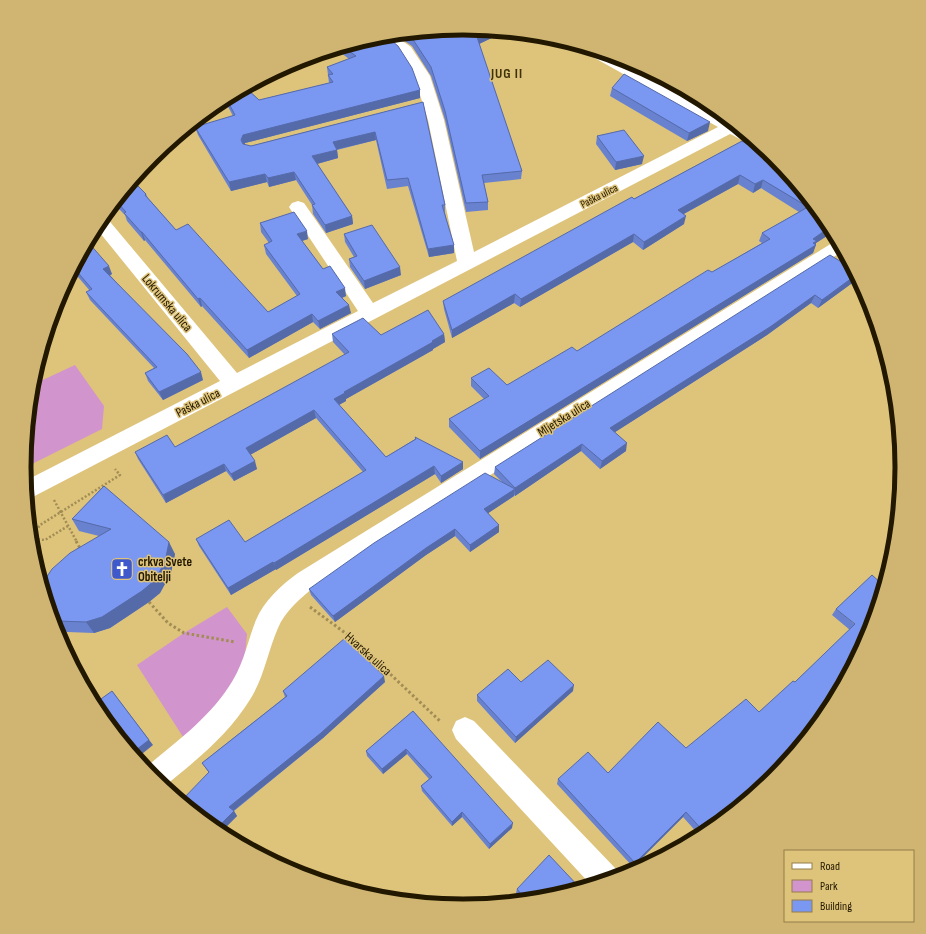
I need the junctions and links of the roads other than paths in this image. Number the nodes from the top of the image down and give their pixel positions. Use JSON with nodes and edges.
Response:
{"nodes":[{"id":1,"x":393,"y":41,"type":"edge"},
{"id":2,"x":616,"y":63,"type":"edge"},
{"id":3,"x":715,"y":116,"type":"edge"},
{"id":4,"x":730,"y":127,"type":"edge"},
{"id":5,"x":298,"y":207,"type":"dead end"},
{"id":6,"x":104,"y":226,"type":"edge"},
{"id":7,"x":835,"y":248,"type":"edge"},
{"id":8,"x":467,"y":264,"type":"junction"},
{"id":9,"x":370,"y":314,"type":"junction"},
{"id":10,"x":234,"y":384,"type":"junction"},
{"id":11,"x":32,"y":488,"type":"edge"},
{"id":12,"x":465,"y":730,"type":"road end"},
{"id":13,"x":159,"y":773,"type":"edge"},
{"id":14,"x":603,"y":876,"type":"edge"}],
"edges":[{"from":1,"to":8,"type":"street"},
{"from":2,"to":3,"type":"street"},
{"from":4,"to":8,"type":"street","name":"Paška ulica"},
{"from":5,"to":9,"type":"street"},
{"from":6,"to":10,"type":"street","name":"Lokrumska ulica"},
{"from":7,"to":13,"type":"street","name":"Mljetska ulica"},
{"from":8,"to":9,"type":"street","name":"Paška ulica"},
{"from":9,"to":10,"type":"street","name":"Paška ulica"},
{"from":10,"to":11,"type":"street","name":"Paška ulica"},
{"from":12,"to":14,"type":"street"}]}
